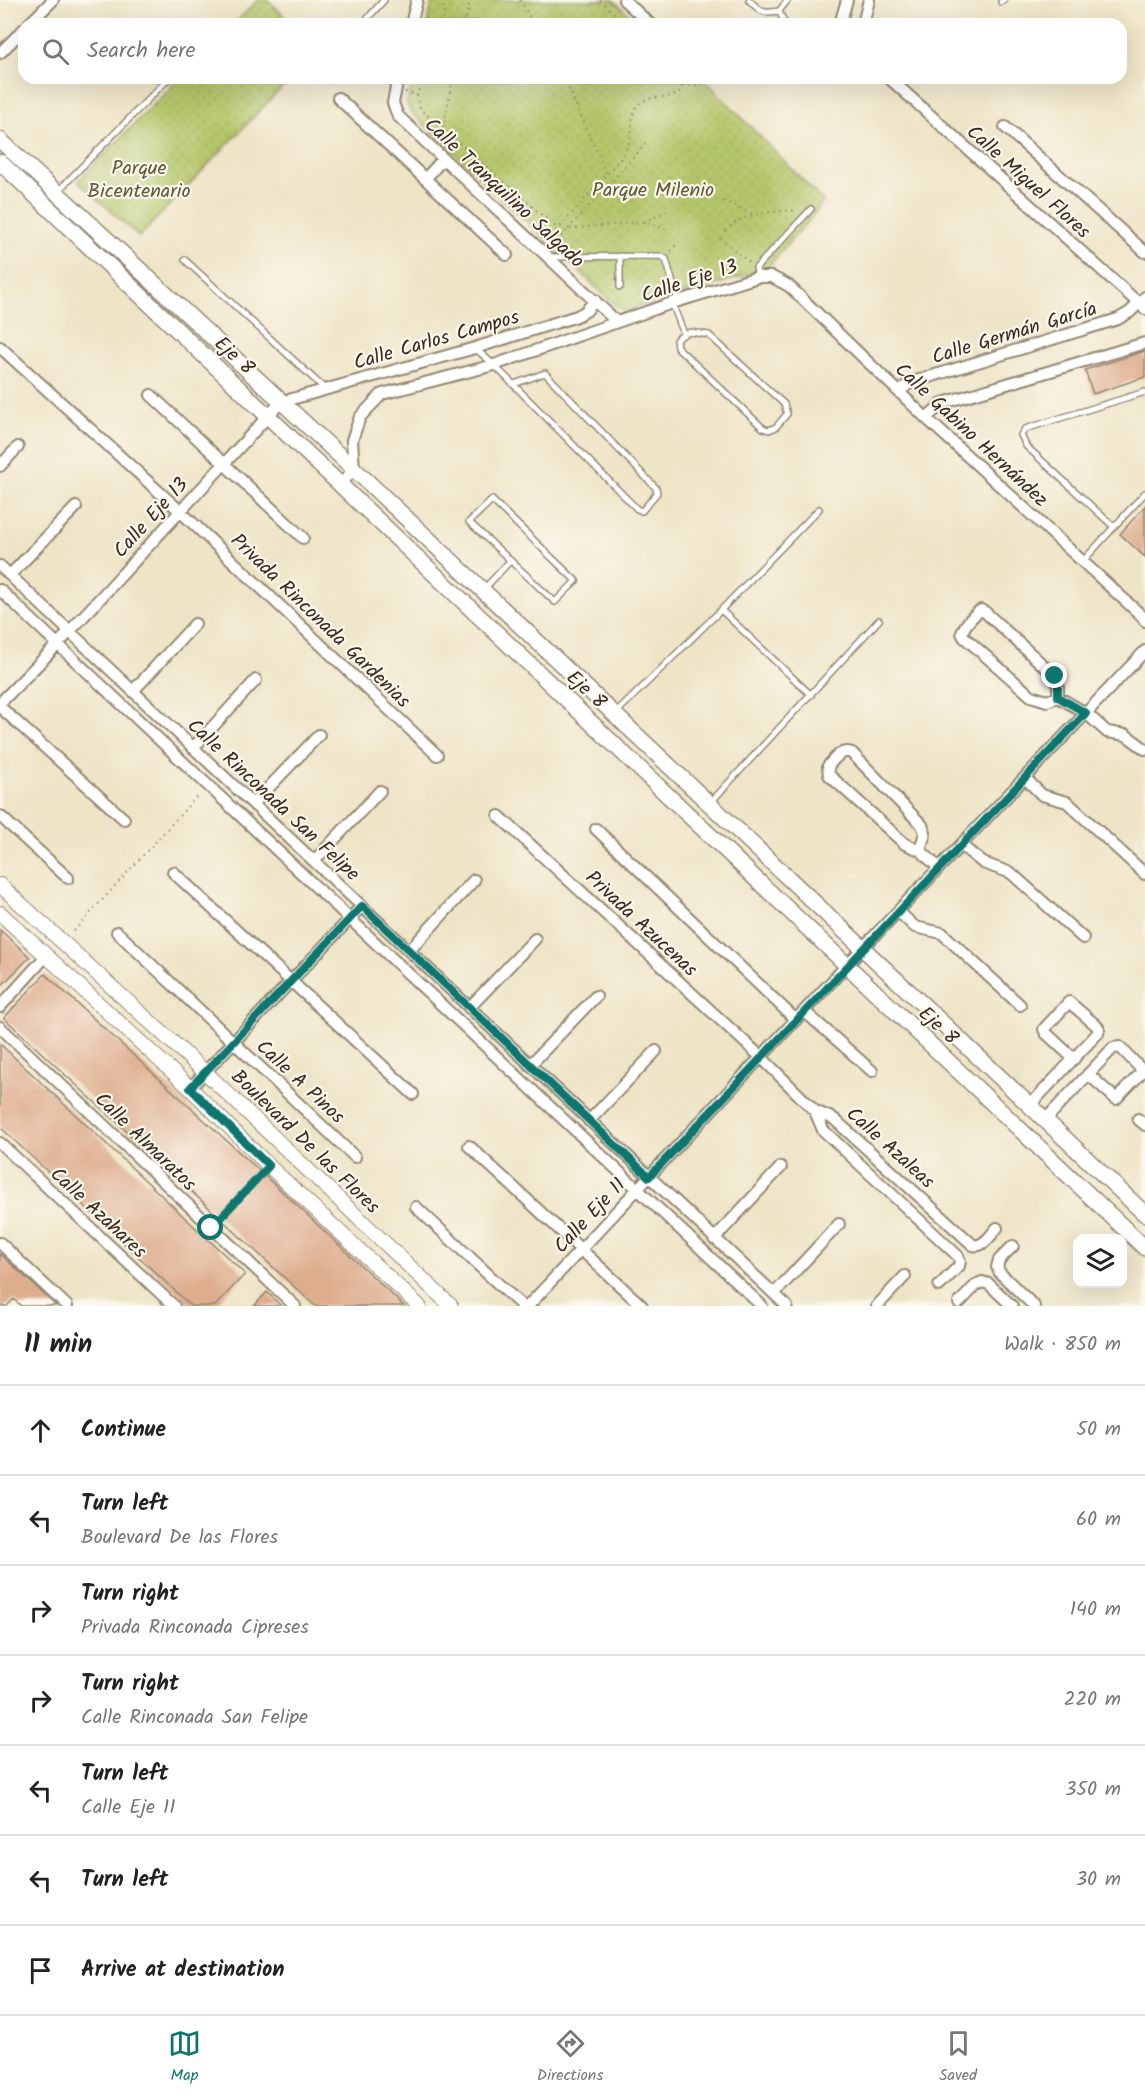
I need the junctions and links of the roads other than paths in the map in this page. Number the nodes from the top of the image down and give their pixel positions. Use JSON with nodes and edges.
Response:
{"nodes":[{"id":1,"x":53,"y":0,"type":"edge"},
{"id":2,"x":384,"y":0,"type":"edge"},
{"id":3,"x":417,"y":0,"type":"edge"},
{"id":4,"x":624,"y":0,"type":"edge"},
{"id":5,"x":749,"y":0,"type":"edge"},
{"id":6,"x":788,"y":0,"type":"edge"},
{"id":7,"x":847,"y":0,"type":"edge"},
{"id":8,"x":869,"y":0,"type":"edge"},
{"id":9,"x":779,"y":11,"type":"junction"},
{"id":10,"x":35,"y":18,"type":"edge"},
{"id":11,"x":368,"y":18,"type":"edge"},
{"id":12,"x":412,"y":18,"type":"edge"},
{"id":13,"x":644,"y":18,"type":"edge"},
{"id":14,"x":782,"y":18,"type":"edge"},
{"id":15,"x":842,"y":18,"type":"edge"},
{"id":16,"x":864,"y":18,"type":"edge"},
{"id":17,"x":18,"y":35,"type":"edge"},
{"id":18,"x":0,"y":52,"type":"edge"},
{"id":19,"x":163,"y":84,"type":"edge"},
{"id":20,"x":397,"y":84,"type":"edge"},
{"id":21,"x":896,"y":84,"type":"edge"},
{"id":22,"x":338,"y":99,"type":"dead end"},
{"id":23,"x":1005,"y":127,"type":"dead end"},
{"id":24,"x":0,"y":140,"type":"edge"},
{"id":25,"x":443,"y":159,"type":"junction"},
{"id":26,"x":0,"y":162,"type":"edge"},
{"id":27,"x":426,"y":178,"type":"junction"},
{"id":28,"x":56,"y":193,"type":"junction"},
{"id":29,"x":811,"y":209,"type":"road end"},
{"id":30,"x":1145,"y":252,"type":"edge"},
{"id":31,"x":545,"y":253,"type":"junction"},
{"id":32,"x":507,"y":255,"type":"dead end"},
{"id":33,"x":620,"y":256,"type":"junction"},
{"id":34,"x":185,"y":260,"type":"dead end"},
{"id":35,"x":757,"y":272,"type":"junction"},
{"id":36,"x":772,"y":277,"type":"joint"},
{"id":37,"x":620,"y":287,"type":"dead end"},
{"id":38,"x":595,"y":300,"type":"junction"},
{"id":39,"x":675,"y":302,"type":"junction"},
{"id":40,"x":1143,"y":303,"type":"edge"},
{"id":41,"x":617,"y":322,"type":"junction"},
{"id":42,"x":684,"y":333,"type":"junction"},
{"id":43,"x":1145,"y":343,"type":"edge"},
{"id":44,"x":0,"y":347,"type":"edge"},
{"id":45,"x":475,"y":348,"type":"junction"},
{"id":46,"x":494,"y":364,"type":"junction"},
{"id":47,"x":514,"y":384,"type":"junction"},
{"id":48,"x":325,"y":389,"type":"junction"},
{"id":49,"x":900,"y":392,"type":"junction"},
{"id":50,"x":1145,"y":392,"type":"edge"},
{"id":51,"x":151,"y":395,"type":"dead end"},
{"id":52,"x":281,"y":402,"type":"junction"},
{"id":53,"x":268,"y":415,"type":"junction"},
{"id":54,"x":926,"y":418,"type":"junction"},
{"id":55,"x":18,"y":447,"type":"dead end"},
{"id":56,"x":224,"y":462,"type":"junction"},
{"id":57,"x":0,"y":466,"type":"edge"},
{"id":58,"x":354,"y":469,"type":"junction"},
{"id":59,"x":341,"y":484,"type":"junction"},
{"id":60,"x":1145,"y":493,"type":"edge"},
{"id":61,"x":76,"y":507,"type":"dead end"},
{"id":62,"x":819,"y":509,"type":"dead end"},
{"id":63,"x":180,"y":511,"type":"junction"},
{"id":64,"x":1114,"y":527,"type":"junction"},
{"id":65,"x":303,"y":538,"type":"dead end"},
{"id":66,"x":510,"y":561,"type":"junction"},
{"id":67,"x":1083,"y":561,"type":"junction"},
{"id":68,"x":0,"y":566,"type":"edge"},
{"id":69,"x":10,"y":575,"type":"junction"},
{"id":70,"x":0,"y":590,"type":"edge"},
{"id":71,"x":483,"y":590,"type":"junction"},
{"id":72,"x":721,"y":610,"type":"junction"},
{"id":73,"x":879,"y":620,"type":"dead end"},
{"id":74,"x":1145,"y":621,"type":"edge"},
{"id":75,"x":195,"y":624,"type":"dead end"},
{"id":76,"x":70,"y":632,"type":"junction"},
{"id":77,"x":58,"y":644,"type":"junction"},
{"id":78,"x":1145,"y":651,"type":"edge"},
{"id":79,"x":256,"y":680,"type":"dead end"},
{"id":80,"x":133,"y":691,"type":"junction"},
{"id":81,"x":811,"y":695,"type":"junction"},
{"id":82,"x":1058,"y":697,"type":"junction"},
{"id":83,"x":0,"y":705,"type":"edge"},
{"id":84,"x":1086,"y":713,"type":"junction"},
{"id":85,"x":615,"y":715,"type":"junction"},
{"id":86,"x":319,"y":735,"type":"dead end"},
{"id":87,"x":193,"y":748,"type":"junction"},
{"id":88,"x":1145,"y":749,"type":"edge"},
{"id":89,"x":437,"y":755,"type":"dead end"},
{"id":90,"x":1025,"y":777,"type":"junction"},
{"id":91,"x":380,"y":791,"type":"dead end"},
{"id":92,"x":253,"y":804,"type":"junction"},
{"id":93,"x":709,"y":804,"type":"junction"},
{"id":94,"x":0,"y":816,"type":"edge"},
{"id":95,"x":499,"y":816,"type":"dead end"},
{"id":96,"x":124,"y":819,"type":"dead end"},
{"id":97,"x":596,"y":829,"type":"dead end"},
{"id":98,"x":961,"y":845,"type":"junction"},
{"id":99,"x":920,"y":850,"type":"junction"},
{"id":100,"x":314,"y":861,"type":"junction"},
{"id":101,"x":939,"y":868,"type":"junction"},
{"id":102,"x":173,"y":873,"type":"dead end"},
{"id":103,"x":1145,"y":874,"type":"edge"},
{"id":104,"x":68,"y":878,"type":"dead end"},
{"id":105,"x":474,"y":880,"type":"dead end"},
{"id":106,"x":0,"y":885,"type":"edge"},
{"id":107,"x":362,"y":906,"type":"junction"},
{"id":108,"x":898,"y":911,"type":"junction"},
{"id":109,"x":0,"y":913,"type":"edge"},
{"id":110,"x":350,"y":919,"type":"junction"},
{"id":111,"x":117,"y":932,"type":"dead end"},
{"id":112,"x":1083,"y":938,"type":"dead end"},
{"id":113,"x":535,"y":939,"type":"dead end"},
{"id":114,"x":862,"y":948,"type":"junction"},
{"id":115,"x":409,"y":951,"type":"junction"},
{"id":116,"x":46,"y":956,"type":"junction"},
{"id":117,"x":846,"y":966,"type":"junction"},
{"id":118,"x":291,"y":981,"type":"junction"},
{"id":119,"x":596,"y":996,"type":"dead end"},
{"id":120,"x":1020,"y":1005,"type":"dead end"},
{"id":121,"x":0,"y":1007,"type":"edge"},
{"id":122,"x":469,"y":1008,"type":"junction"},
{"id":123,"x":800,"y":1016,"type":"junction"},
{"id":124,"x":0,"y":1027,"type":"edge"},
{"id":125,"x":233,"y":1042,"type":"junction"},
{"id":126,"x":656,"y":1051,"type":"dead end"},
{"id":127,"x":761,"y":1057,"type":"junction"},
{"id":128,"x":1074,"y":1059,"type":"junction"},
{"id":129,"x":530,"y":1065,"type":"junction"},
{"id":130,"x":872,"y":1071,"type":"dead end"},
{"id":131,"x":205,"y":1072,"type":"junction"},
{"id":132,"x":1088,"y":1074,"type":"junction"},
{"id":133,"x":190,"y":1088,"type":"junction"},
{"id":134,"x":413,"y":1094,"type":"dead end"},
{"id":135,"x":1030,"y":1105,"type":"junction"},
{"id":136,"x":815,"y":1111,"type":"junction"},
{"id":137,"x":1045,"y":1120,"type":"junction"},
{"id":138,"x":589,"y":1121,"type":"junction"},
{"id":139,"x":0,"y":1143,"type":"edge"},
{"id":140,"x":469,"y":1146,"type":"dead end"},
{"id":141,"x":355,"y":1157,"type":"dead end"},
{"id":142,"x":781,"y":1167,"type":"dead end"},
{"id":143,"x":649,"y":1177,"type":"junction"},
{"id":144,"x":637,"y":1189,"type":"junction"},
{"id":145,"x":416,"y":1207,"type":"dead end"},
{"id":146,"x":1145,"y":1214,"type":"edge"},
{"id":147,"x":839,"y":1224,"type":"dead end"},
{"id":148,"x":997,"y":1228,"type":"dead end"},
{"id":149,"x":714,"y":1239,"type":"junction"},
{"id":150,"x":0,"y":1242,"type":"edge"},
{"id":151,"x":1013,"y":1246,"type":"dead end"},
{"id":152,"x":582,"y":1248,"type":"junction"},
{"id":153,"x":1145,"y":1248,"type":"edge"},
{"id":154,"x":905,"y":1276,"type":"dead end"},
{"id":155,"x":939,"y":1286,"type":"dead end"},
{"id":156,"x":774,"y":1294,"type":"junction"},
{"id":157,"x":959,"y":1303,"type":"dead end"},
{"id":158,"x":67,"y":1306,"type":"edge"},
{"id":159,"x":174,"y":1306,"type":"edge"},
{"id":160,"x":295,"y":1306,"type":"edge"},
{"id":161,"x":419,"y":1306,"type":"edge"},
{"id":162,"x":451,"y":1306,"type":"edge"},
{"id":163,"x":522,"y":1306,"type":"edge"},
{"id":164,"x":528,"y":1306,"type":"edge"},
{"id":165,"x":642,"y":1306,"type":"edge"},
{"id":166,"x":762,"y":1306,"type":"edge"},
{"id":167,"x":787,"y":1306,"type":"edge"},
{"id":168,"x":877,"y":1306,"type":"edge"},
{"id":169,"x":1012,"y":1306,"type":"edge"},
{"id":170,"x":1034,"y":1306,"type":"edge"}],
"edges":[{"from":1,"to":10,"type":"street"},
{"from":2,"to":11,"type":"lane"},
{"from":3,"to":12,"type":"street"},
{"from":4,"to":13,"type":"street"},
{"from":5,"to":9,"type":"lane"},
{"from":6,"to":9,"type":"lane"},
{"from":7,"to":15,"type":"street"},
{"from":8,"to":16,"type":"street"},
{"from":9,"to":14,"type":"lane"},
{"from":17,"to":18,"type":"street"},
{"from":19,"to":28,"type":"lane"},
{"from":20,"to":25,"type":"street","name":"Calle Tranquilino Salgado"},
{"from":21,"to":40,"type":"street","name":"Calle Miguel Flores"},
{"from":22,"to":27,"type":"street"},
{"from":23,"to":30,"type":"street"},
{"from":24,"to":28,"type":"main road","name":"Eje 8"},
{"from":25,"to":27,"type":"street"},
{"from":25,"to":31,"type":"street","name":"Calle Tranquilino Salgado"},
{"from":26,"to":53,"type":"main road","name":"Eje 8"},
{"from":27,"to":32,"type":"street"},
{"from":28,"to":52,"type":"main road","name":"Eje 8"},
{"from":29,"to":35,"type":"lane"},
{"from":31,"to":33,"type":"lane"},
{"from":31,"to":38,"type":"street","name":"Calle Tranquilino Salgado"},
{"from":33,"to":37,"type":"lane"},
{"from":33,"to":39,"type":"lane"},
{"from":34,"to":48,"type":"lane"},
{"from":35,"to":36,"type":"street","name":"Calle Eje 13"},
{"from":35,"to":39,"type":"street","name":"Calle Eje 13"},
{"from":36,"to":49,"type":"street","name":"Calle Gabino Hernández"},
{"from":38,"to":41,"type":"street","name":"Calle Tranquilino Salgado"},
{"from":38,"to":45,"type":"street","name":"Calle Carlos Campos"},
{"from":39,"to":41,"type":"street","name":"Calle Eje 13"},
{"from":39,"to":42,"type":"lane"},
{"from":40,"to":49,"type":"street","name":"Calle Germán García"},
{"from":41,"to":46,"type":"street","name":"Calle Carlos Campos"},
{"from":42,"to":42,"type":"lane"},
{"from":43,"to":54,"type":"street"},
{"from":44,"to":63,"type":"street","name":"Privada Rinconada Gardenias"},
{"from":45,"to":46,"type":"lane"},
{"from":45,"to":48,"type":"street","name":"Calle Carlos Campos"},
{"from":46,"to":47,"type":"lane"},
{"from":46,"to":58,"type":"street","name":"Calle Carlos Campos"},
{"from":47,"to":47,"type":"lane"},
{"from":48,"to":52,"type":"street","name":"Calle Carlos Campos"},
{"from":49,"to":54,"type":"street","name":"Calle Gabino Hernández"},
{"from":50,"to":64,"type":"lane"},
{"from":51,"to":56,"type":"street"},
{"from":52,"to":53,"type":"street","name":"Calle Eje 13"},
{"from":52,"to":58,"type":"main road","name":"Eje 8"},
{"from":53,"to":56,"type":"street","name":"Calle Eje 13"},
{"from":53,"to":59,"type":"main road","name":"Eje 8"},
{"from":54,"to":67,"type":"street","name":"Calle Gabino Hernández"},
{"from":55,"to":57,"type":"street"},
{"from":56,"to":63,"type":"street","name":"Calle Eje 13"},
{"from":56,"to":65,"type":"street"},
{"from":58,"to":59,"type":"street"},
{"from":58,"to":71,"type":"main road","name":"Eje 8"},
{"from":59,"to":117,"type":"main road","name":"Eje 8"},
{"from":60,"to":64,"type":"lane"},
{"from":61,"to":69,"type":"street"},
{"from":62,"to":72,"type":"lane"},
{"from":63,"to":76,"type":"street","name":"Calle Eje 13"},
{"from":63,"to":89,"type":"street","name":"Privada Rinconada Gardenias"},
{"from":64,"to":67,"type":"lane"},
{"from":66,"to":66,"type":"lane"},
{"from":66,"to":71,"type":"lane"},
{"from":67,"to":74,"type":"street","name":"Calle Gabino Hernández"},
{"from":68,"to":69,"type":"street","name":"Calle Rinconada San Felipe"},
{"from":69,"to":76,"type":"street","name":"Calle Rinconada San Felipe"},
{"from":70,"to":77,"type":"street","name":"Calle Rinconada San Felipe"},
{"from":71,"to":85,"type":"main road","name":"Eje 8"},
{"from":72,"to":81,"type":"lane"},
{"from":72,"to":85,"type":"lane"},
{"from":73,"to":81,"type":"lane"},
{"from":75,"to":80,"type":"street"},
{"from":76,"to":77,"type":"street","name":"Calle Eje 13"},
{"from":76,"to":80,"type":"street","name":"Calle Rinconada San Felipe"},
{"from":77,"to":83,"type":"street","name":"Calle Eje 13"},
{"from":77,"to":110,"type":"street","name":"Calle Rinconada San Felipe"},
{"from":78,"to":84,"type":"street","name":"Calle Eje 11"},
{"from":79,"to":87,"type":"street"},
{"from":80,"to":87,"type":"street","name":"Calle Rinconada San Felipe"},
{"from":81,"to":93,"type":"lane"},
{"from":82,"to":82,"type":"street"},
{"from":82,"to":84,"type":"street"},
{"from":83,"to":96,"type":"street"},
{"from":84,"to":88,"type":"street"},
{"from":84,"to":90,"type":"street","name":"Calle Eje 11"},
{"from":85,"to":93,"type":"main road","name":"Eje 8"},
{"from":86,"to":92,"type":"street"},
{"from":87,"to":92,"type":"street","name":"Calle Rinconada San Felipe"},
{"from":90,"to":98,"type":"street","name":"Calle Eje 11"},
{"from":90,"to":103,"type":"street"},
{"from":91,"to":100,"type":"street"},
{"from":92,"to":100,"type":"street","name":"Calle Rinconada San Felipe"},
{"from":93,"to":114,"type":"main road","name":"Eje 8"},
{"from":94,"to":104,"type":"street"},
{"from":95,"to":127,"type":"street","name":"Privada Azucenas"},
{"from":97,"to":123,"type":"street"},
{"from":98,"to":101,"type":"street","name":"Calle Eje 11"},
{"from":98,"to":112,"type":"street"},
{"from":99,"to":99,"type":"street"},
{"from":99,"to":101,"type":"street"},
{"from":100,"to":107,"type":"street","name":"Calle Rinconada San Felipe"},
{"from":101,"to":108,"type":"street","name":"Calle Eje 11"},
{"from":102,"to":118,"type":"street"},
{"from":105,"to":115,"type":"street"},
{"from":106,"to":131,"type":"street","name":"Boulevard De las Flores"},
{"from":107,"to":110,"type":"street"},
{"from":107,"to":115,"type":"street","name":"Calle Rinconada San Felipe"},
{"from":108,"to":114,"type":"street","name":"Calle Eje 11"},
{"from":108,"to":120,"type":"street"},
{"from":109,"to":116,"type":"street"},
{"from":110,"to":118,"type":"street"},
{"from":110,"to":144,"type":"street","name":"Calle Rinconada San Felipe"},
{"from":111,"to":125,"type":"street","name":"Calle A Pinos"},
{"from":113,"to":122,"type":"street"},
{"from":114,"to":117,"type":"street","name":"Calle Eje 11"},
{"from":114,"to":135,"type":"main road","name":"Eje 8"},
{"from":115,"to":122,"type":"street","name":"Calle Rinconada San Felipe"},
{"from":116,"to":121,"type":"street"},
{"from":116,"to":133,"type":"street"},
{"from":117,"to":123,"type":"street","name":"Calle Eje 11"},
{"from":117,"to":153,"type":"main road","name":"Eje 8"},
{"from":118,"to":125,"type":"street"},
{"from":118,"to":134,"type":"street"},
{"from":119,"to":129,"type":"street"},
{"from":122,"to":129,"type":"street","name":"Calle Rinconada San Felipe"},
{"from":123,"to":127,"type":"street","name":"Calle Eje 11"},
{"from":123,"to":130,"type":"street"},
{"from":124,"to":160,"type":"street","name":"Calle Almaratos"},
{"from":125,"to":131,"type":"street"},
{"from":125,"to":141,"type":"street","name":"Calle A Pinos"},
{"from":126,"to":138,"type":"street"},
{"from":127,"to":136,"type":"street","name":"Calle Azaleas"},
{"from":127,"to":143,"type":"street","name":"Calle Eje 11"},
{"from":128,"to":128,"type":"street"},
{"from":128,"to":135,"type":"street"},
{"from":129,"to":138,"type":"street","name":"Calle Rinconada San Felipe"},
{"from":131,"to":133,"type":"street"},
{"from":131,"to":162,"type":"street","name":"Boulevard De las Flores"},
{"from":132,"to":132,"type":"street"},
{"from":132,"to":137,"type":"street"},
{"from":133,"to":161,"type":"street"},
{"from":135,"to":137,"type":"main road","name":"Eje 8"},
{"from":136,"to":148,"type":"street","name":"Calle Azaleas"},
{"from":136,"to":155,"type":"street"},
{"from":137,"to":146,"type":"main road","name":"Eje 8"},
{"from":138,"to":143,"type":"street","name":"Calle Rinconada San Felipe"},
{"from":139,"to":159,"type":"street","name":"Calle Azahares"},
{"from":140,"to":152,"type":"street"},
{"from":142,"to":149,"type":"street"},
{"from":143,"to":144,"type":"street","name":"Calle Eje 11"},
{"from":143,"to":149,"type":"street","name":"Calle Rinconada San Felipe"},
{"from":144,"to":152,"type":"street","name":"Calle Eje 11"},
{"from":144,"to":166,"type":"street","name":"Calle Rinconada San Felipe"},
{"from":145,"to":163,"type":"street"},
{"from":147,"to":156,"type":"street"},
{"from":149,"to":156,"type":"street","name":"Calle Rinconada San Felipe"},
{"from":150,"to":158,"type":"street"},
{"from":151,"to":170,"type":"street"},
{"from":152,"to":164,"type":"street","name":"Calle Eje 11"},
{"from":152,"to":165,"type":"street"},
{"from":154,"to":168,"type":"street"},
{"from":156,"to":167,"type":"street","name":"Calle Rinconada San Felipe"},
{"from":157,"to":169,"type":"street"}]}
